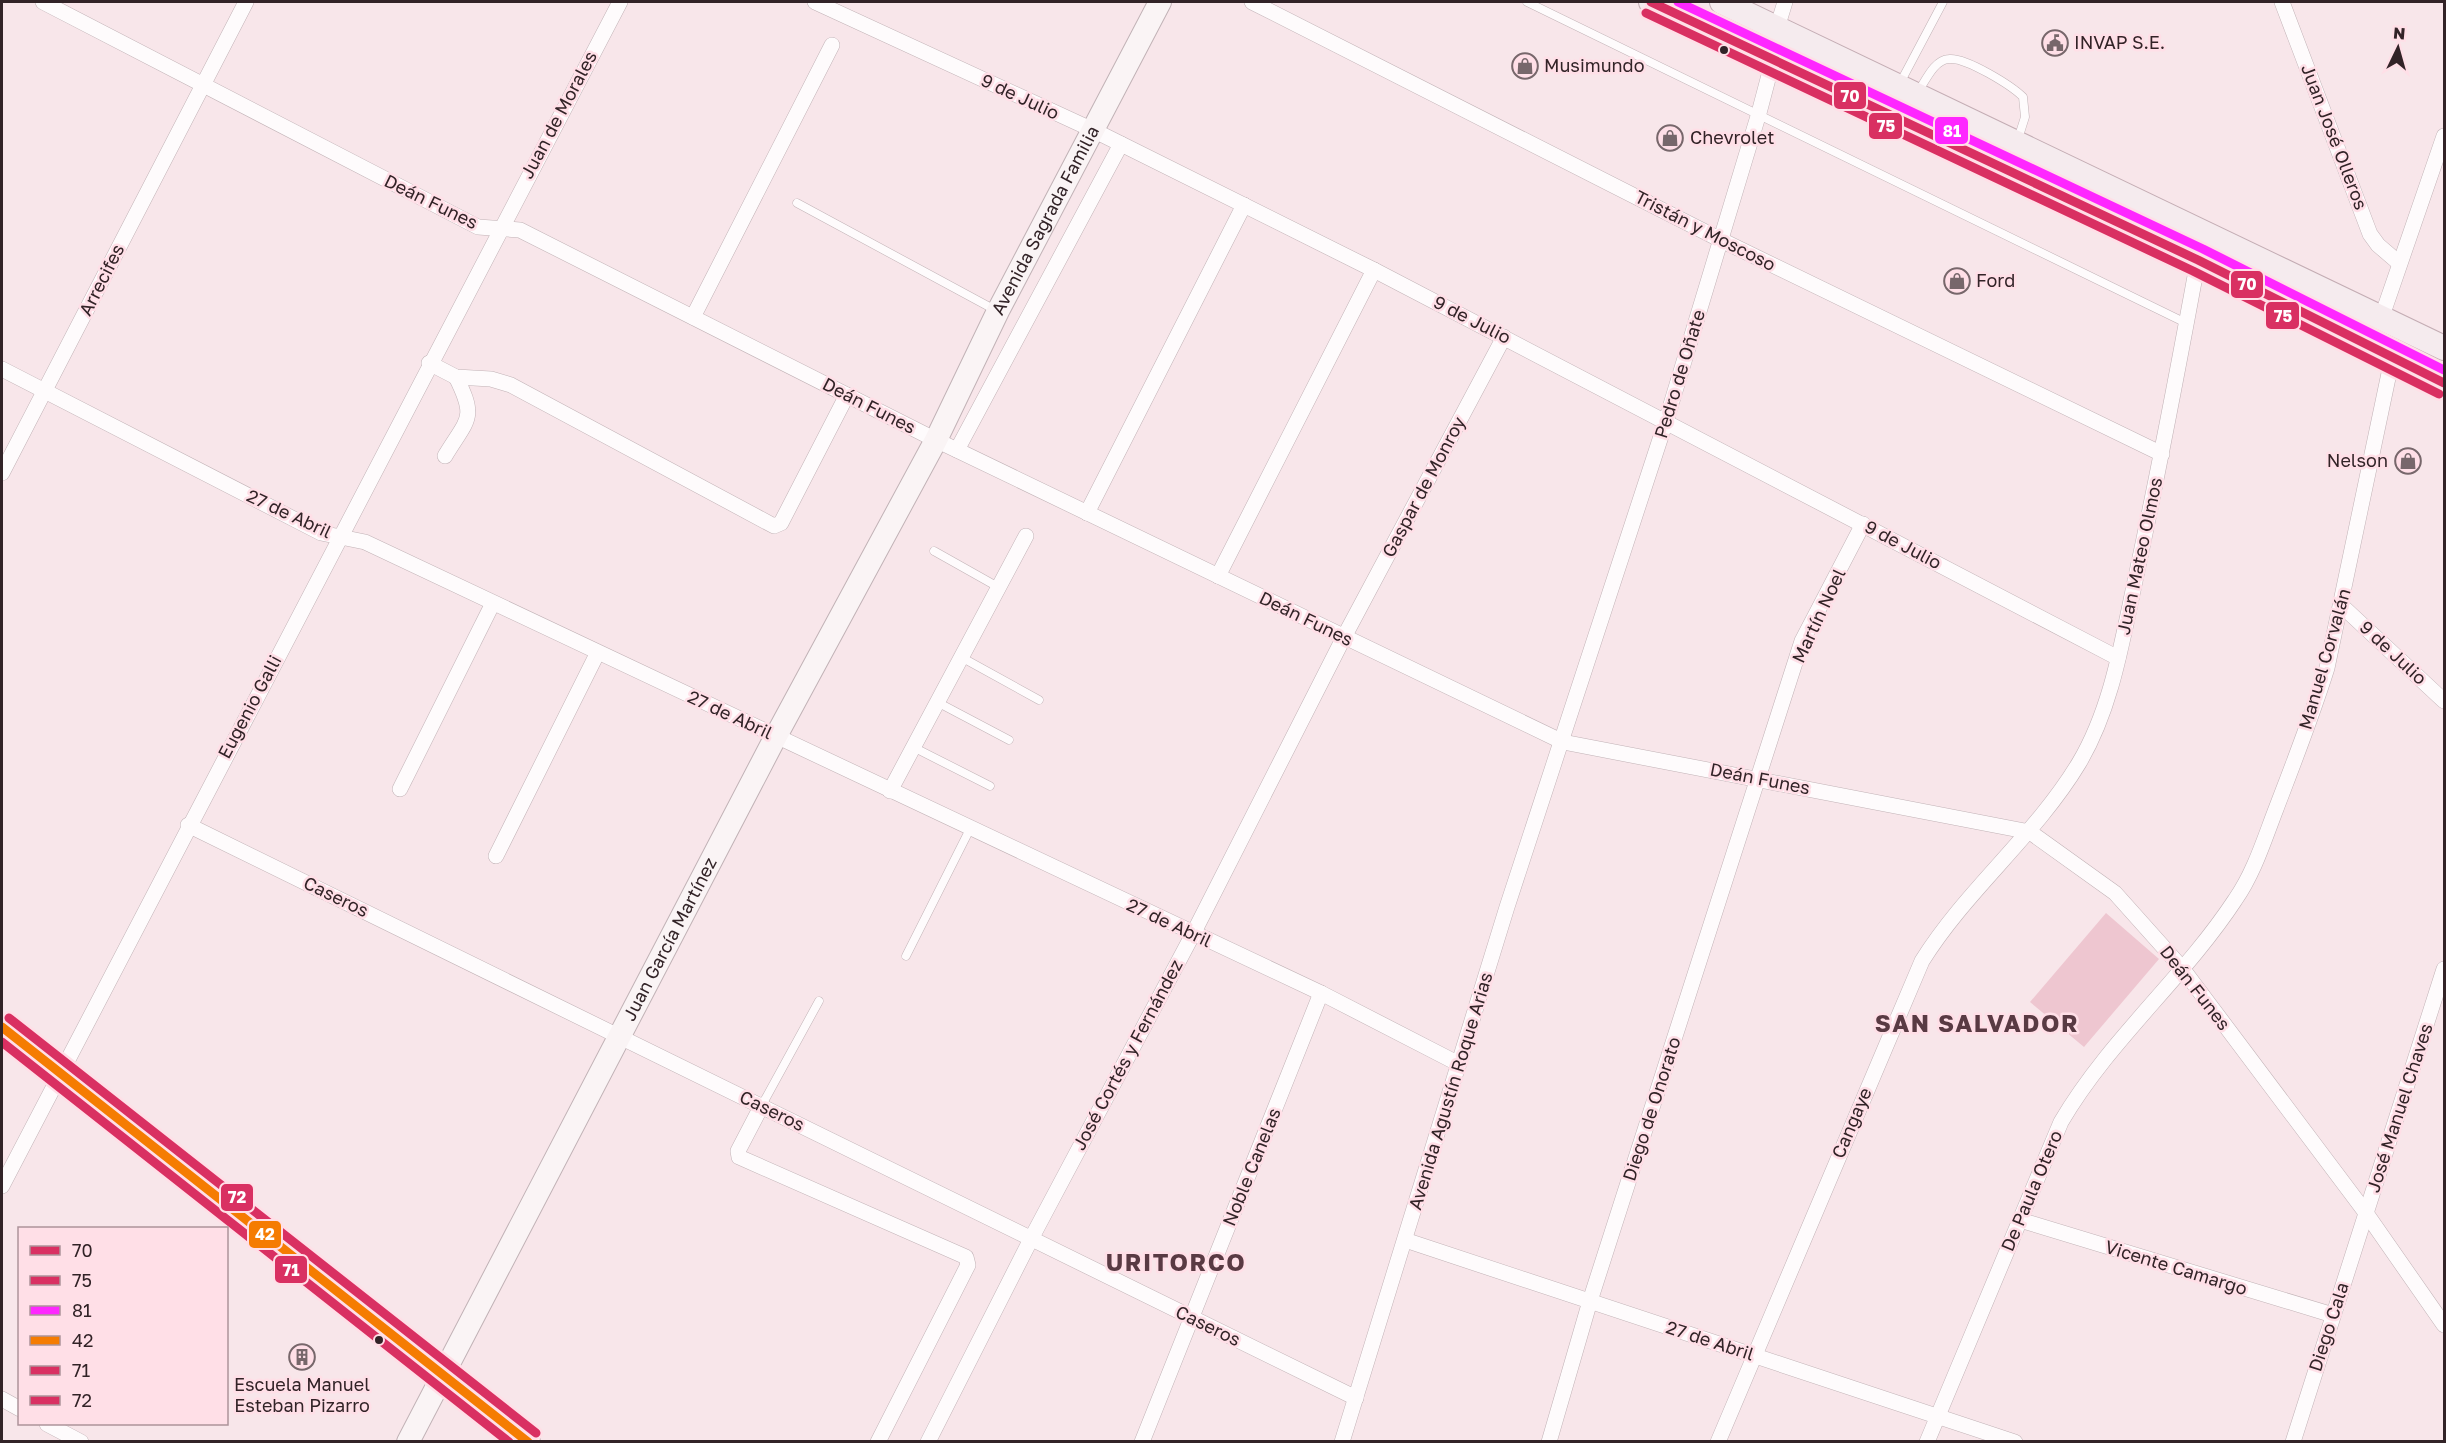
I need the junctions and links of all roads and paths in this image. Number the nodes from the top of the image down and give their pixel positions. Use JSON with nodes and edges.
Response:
{"nodes":[{"id":1,"x":44,"y":2,"type":"edge"},
{"id":2,"x":246,"y":2,"type":"edge"},
{"id":3,"x":620,"y":2,"type":"edge"},
{"id":4,"x":815,"y":2,"type":"edge"},
{"id":5,"x":1160,"y":2,"type":"edge"},
{"id":6,"x":1252,"y":2,"type":"edge"},
{"id":7,"x":1527,"y":2,"type":"edge"},
{"id":8,"x":1652,"y":2,"type":"edge"},
{"id":9,"x":1722,"y":2,"type":"edge"},
{"id":10,"x":1785,"y":2,"type":"edge"},
{"id":11,"x":1943,"y":2,"type":"edge"},
{"id":12,"x":2282,"y":2,"type":"edge"},
{"id":13,"x":1777,"y":28,"type":"junction"},
{"id":14,"x":832,"y":45,"type":"dead end"},
{"id":15,"x":1773,"y":60,"type":"junction"},
{"id":16,"x":202,"y":86,"type":"junction"},
{"id":17,"x":1907,"y":91,"type":"junction"},
{"id":18,"x":1759,"y":113,"type":"junction"},
{"id":19,"x":1093,"y":130,"type":"junction"},
{"id":20,"x":2445,"y":136,"type":"edge"},
{"id":21,"x":2017,"y":143,"type":"junction"},
{"id":22,"x":1121,"y":144,"type":"junction"},
{"id":23,"x":797,"y":203,"type":"dead end"},
{"id":24,"x":1244,"y":205,"type":"junction"},
{"id":25,"x":499,"y":228,"type":"junction"},
{"id":26,"x":1721,"y":240,"type":"junction"},
{"id":27,"x":2198,"y":260,"type":"junction"},
{"id":28,"x":2399,"y":263,"type":"junction"},
{"id":29,"x":1374,"y":270,"type":"junction"},
{"id":30,"x":998,"y":311,"type":"junction"},
{"id":31,"x":693,"y":317,"type":"junction"},
{"id":32,"x":2381,"y":319,"type":"junction"},
{"id":33,"x":2187,"y":323,"type":"junction"},
{"id":34,"x":1504,"y":337,"type":"junction"},
{"id":35,"x":2445,"y":348,"type":"edge"},
{"id":36,"x":2392,"y":359,"type":"junction"},
{"id":37,"x":429,"y":363,"type":"junction"},
{"id":38,"x":2,"y":369,"type":"edge"},
{"id":39,"x":456,"y":377,"type":"junction"},
{"id":40,"x":2445,"y":383,"type":"edge"},
{"id":41,"x":44,"y":392,"type":"junction"},
{"id":42,"x":847,"y":395,"type":"junction"},
{"id":43,"x":1666,"y":421,"type":"junction"},
{"id":44,"x":936,"y":440,"type":"junction"},
{"id":45,"x":957,"y":450,"type":"junction"},
{"id":46,"x":2162,"y":454,"type":"junction"},
{"id":47,"x":445,"y":456,"type":"dead end"},
{"id":48,"x":2,"y":473,"type":"edge"},
{"id":49,"x":1087,"y":513,"type":"junction"},
{"id":50,"x":1863,"y":524,"type":"junction"},
{"id":51,"x":1026,"y":536,"type":"dead end"},
{"id":52,"x":338,"y":537,"type":"junction"},
{"id":53,"x":934,"y":551,"type":"dead end"},
{"id":54,"x":1218,"y":576,"type":"junction"},
{"id":55,"x":998,"y":587,"type":"junction"},
{"id":56,"x":493,"y":603,"type":"junction"},
{"id":57,"x":2342,"y":606,"type":"junction"},
{"id":58,"x":1344,"y":637,"type":"junction"},
{"id":59,"x":597,"y":654,"type":"junction"},
{"id":60,"x":961,"y":657,"type":"junction"},
{"id":61,"x":2118,"y":658,"type":"junction"},
{"id":62,"x":1039,"y":700,"type":"dead end"},
{"id":63,"x":2445,"y":701,"type":"edge"},
{"id":64,"x":937,"y":702,"type":"junction"},
{"id":65,"x":776,"y":736,"type":"junction"},
{"id":66,"x":1009,"y":740,"type":"dead end"},
{"id":67,"x":1563,"y":742,"type":"junction"},
{"id":68,"x":913,"y":747,"type":"junction"},
{"id":69,"x":1759,"y":778,"type":"junction"},
{"id":70,"x":990,"y":786,"type":"dead end"},
{"id":71,"x":400,"y":789,"type":"dead end"},
{"id":72,"x":890,"y":791,"type":"junction"},
{"id":73,"x":188,"y":825,"type":"junction"},
{"id":74,"x":970,"y":829,"type":"junction"},
{"id":75,"x":2030,"y":832,"type":"junction"},
{"id":76,"x":496,"y":856,"type":"dead end"},
{"id":77,"x":1193,"y":934,"type":"junction"},
{"id":78,"x":906,"y":956,"type":"dead end"},
{"id":79,"x":2182,"y":968,"type":"junction"},
{"id":80,"x":2445,"y":969,"type":"edge"},
{"id":81,"x":1321,"y":993,"type":"junction"},
{"id":82,"x":819,"y":1001,"type":"dead end"},
{"id":83,"x":2,"y":1027,"type":"edge"},
{"id":84,"x":621,"y":1036,"type":"junction"},
{"id":85,"x":1459,"y":1064,"type":"junction"},
{"id":86,"x":60,"y":1073,"type":"junction"},
{"id":87,"x":762,"y":1105,"type":"junction"},
{"id":88,"x":2,"y":1186,"type":"edge"},
{"id":89,"x":2366,"y":1213,"type":"junction"},
{"id":90,"x":2020,"y":1220,"type":"junction"},
{"id":91,"x":1031,"y":1239,"type":"junction"},
{"id":92,"x":1405,"y":1240,"type":"junction"},
{"id":93,"x":1590,"y":1301,"type":"junction"},
{"id":94,"x":2333,"y":1316,"type":"junction"},
{"id":95,"x":1192,"y":1318,"type":"junction"},
{"id":96,"x":2445,"y":1325,"type":"edge"},
{"id":97,"x":1754,"y":1356,"type":"junction"},
{"id":98,"x":444,"y":1372,"type":"junction"},
{"id":99,"x":1356,"y":1398,"type":"junction"},
{"id":100,"x":2,"y":1399,"type":"edge"},
{"id":101,"x":18,"y":1408,"type":"edge"},
{"id":102,"x":1938,"y":1416,"type":"junction"},
{"id":103,"x":49,"y":1425,"type":"edge"},
{"id":104,"x":81,"y":1442,"type":"edge"},
{"id":105,"x":408,"y":1442,"type":"edge"},
{"id":106,"x":529,"y":1442,"type":"edge"},
{"id":107,"x":878,"y":1442,"type":"edge"},
{"id":108,"x":928,"y":1442,"type":"edge"},
{"id":109,"x":1142,"y":1442,"type":"edge"},
{"id":110,"x":1342,"y":1442,"type":"edge"},
{"id":111,"x":1549,"y":1442,"type":"edge"},
{"id":112,"x":1718,"y":1442,"type":"edge"},
{"id":113,"x":1928,"y":1442,"type":"edge"},
{"id":114,"x":2015,"y":1442,"type":"edge"},
{"id":115,"x":2293,"y":1442,"type":"edge"}],
"edges":[{"from":1,"to":16,"type":"street","name":"Deán Funes"},
{"from":2,"to":16,"type":"street","name":"Arrecifes"},
{"from":3,"to":25,"type":"street","name":"Juan de Morales"},
{"from":4,"to":19,"type":"street","name":"9 de Julio"},
{"from":5,"to":19,"type":"main road","name":"Avenida Sagrada Familia"},
{"from":6,"to":26,"type":"street","name":"Tristán y Moscoso"},
{"from":7,"to":18,"type":"lane"},
{"from":8,"to":15,"type":"main road"},
{"from":9,"to":13,"type":"main road"},
{"from":10,"to":13,"type":"street","name":"Pedro de Oñate"},
{"from":11,"to":17,"type":"lane"},
{"from":12,"to":28,"type":"street","name":"Juan José Olleros"},
{"from":13,"to":15,"type":"street","name":"Pedro de Oñate"},
{"from":13,"to":17,"type":"main road"},
{"from":14,"to":31,"type":"street"},
{"from":15,"to":18,"type":"street","name":"Pedro de Oñate"},
{"from":15,"to":27,"type":"main road"},
{"from":16,"to":25,"type":"street","name":"Deán Funes"},
{"from":16,"to":41,"type":"street","name":"Arrecifes"},
{"from":17,"to":21,"type":"main road"},
{"from":17,"to":21,"type":"lane"},
{"from":18,"to":26,"type":"street","name":"Pedro de Oñate"},
{"from":18,"to":33,"type":"lane"},
{"from":19,"to":22,"type":"street","name":"9 de Julio"},
{"from":19,"to":30,"type":"main road","name":"Avenida Sagrada Familia"},
{"from":20,"to":28,"type":"street"},
{"from":21,"to":32,"type":"main road"},
{"from":22,"to":24,"type":"street","name":"9 de Julio"},
{"from":22,"to":45,"type":"street"},
{"from":23,"to":30,"type":"lane"},
{"from":24,"to":29,"type":"street","name":"9 de Julio"},
{"from":24,"to":49,"type":"street"},
{"from":25,"to":31,"type":"street","name":"Deán Funes"},
{"from":25,"to":37,"type":"street","name":"Eugenio Galli"},
{"from":26,"to":43,"type":"street","name":"Pedro de Oñate"},
{"from":26,"to":46,"type":"street","name":"Tristán y Moscoso"},
{"from":27,"to":33,"type":"street","name":"Juan Mateo Olmos"},
{"from":27,"to":36,"type":"main road"},
{"from":28,"to":32,"type":"street"},
{"from":29,"to":34,"type":"street","name":"9 de Julio"},
{"from":29,"to":54,"type":"street"},
{"from":30,"to":44,"type":"main road","name":"Avenida Sagrada Familia"},
{"from":31,"to":42,"type":"street","name":"Deán Funes"},
{"from":32,"to":35,"type":"main road"},
{"from":33,"to":46,"type":"street","name":"Juan Mateo Olmos"},
{"from":34,"to":43,"type":"street","name":"9 de Julio"},
{"from":34,"to":58,"type":"street","name":"Gaspar de Monroy"},
{"from":36,"to":40,"type":"main road"},
{"from":36,"to":57,"type":"street","name":"Manuel Corvalán"},
{"from":37,"to":39,"type":"street"},
{"from":37,"to":52,"type":"street","name":"Eugenio Galli"},
{"from":38,"to":41,"type":"street","name":"27 de Abril"},
{"from":39,"to":42,"type":"street"},
{"from":39,"to":47,"type":"street"},
{"from":41,"to":48,"type":"street","name":"Arrecifes"},
{"from":41,"to":52,"type":"street","name":"27 de Abril"},
{"from":42,"to":44,"type":"street","name":"Deán Funes"},
{"from":43,"to":50,"type":"street","name":"9 de Julio"},
{"from":43,"to":67,"type":"street","name":"Pedro de Oñate"},
{"from":44,"to":45,"type":"street","name":"Deán Funes"},
{"from":44,"to":65,"type":"main road","name":"Juan García Martínez"},
{"from":45,"to":49,"type":"street","name":"Deán Funes"},
{"from":46,"to":61,"type":"street","name":"Juan Mateo Olmos"},
{"from":49,"to":54,"type":"street","name":"Deán Funes"},
{"from":50,"to":61,"type":"street","name":"9 de Julio"},
{"from":50,"to":69,"type":"street","name":"Martín Noel"},
{"from":51,"to":55,"type":"street"},
{"from":52,"to":56,"type":"street","name":"27 de Abril"},
{"from":52,"to":73,"type":"street","name":"Eugenio Galli"},
{"from":53,"to":55,"type":"lane"},
{"from":54,"to":58,"type":"street","name":"Deán Funes"},
{"from":55,"to":60,"type":"street"},
{"from":56,"to":59,"type":"street","name":"27 de Abril"},
{"from":56,"to":71,"type":"street"},
{"from":57,"to":63,"type":"street","name":"9 de Julio"},
{"from":57,"to":79,"type":"street","name":"Manuel Corvalán"},
{"from":58,"to":67,"type":"street","name":"Deán Funes"},
{"from":58,"to":77,"type":"street","name":"José Cortés y Fernández"},
{"from":59,"to":65,"type":"street","name":"27 de Abril"},
{"from":59,"to":76,"type":"street"},
{"from":60,"to":62,"type":"lane"},
{"from":60,"to":64,"type":"street"},
{"from":61,"to":75,"type":"street","name":"Juan Mateo Olmos"},
{"from":64,"to":66,"type":"lane"},
{"from":64,"to":68,"type":"street"},
{"from":65,"to":72,"type":"street","name":"27 de Abril"},
{"from":65,"to":84,"type":"main road","name":"Juan García Martínez"},
{"from":67,"to":69,"type":"street","name":"Deán Funes"},
{"from":67,"to":85,"type":"street","name":"Avenida Agustín Roque Arias"},
{"from":68,"to":70,"type":"lane"},
{"from":68,"to":72,"type":"street"},
{"from":69,"to":75,"type":"street","name":"Deán Funes"},
{"from":69,"to":93,"type":"street","name":"Diego de Onorato"},
{"from":72,"to":74,"type":"street","name":"27 de Abril"},
{"from":73,"to":84,"type":"street","name":"Caseros"},
{"from":73,"to":86,"type":"street","name":"Eugenio Galli"},
{"from":74,"to":77,"type":"street","name":"27 de Abril"},
{"from":74,"to":78,"type":"lane"},
{"from":75,"to":79,"type":"street","name":"Deán Funes"},
{"from":75,"to":97,"type":"street","name":"Cangaye"},
{"from":77,"to":81,"type":"street","name":"27 de Abril"},
{"from":77,"to":91,"type":"street","name":"José Cortés y Fernández"},
{"from":79,"to":89,"type":"street","name":"Deán Funes"},
{"from":79,"to":90,"type":"street","name":"De Paula Otero"},
{"from":80,"to":89,"type":"street","name":"José Manuel Chaves"},
{"from":81,"to":85,"type":"street","name":"27 de Abril"},
{"from":81,"to":95,"type":"street","name":"Noble Canelas"},
{"from":82,"to":87,"type":"lane"},
{"from":83,"to":86,"type":"main road"},
{"from":84,"to":87,"type":"street","name":"Caseros"},
{"from":84,"to":98,"type":"main road","name":"Juan García Martínez"},
{"from":85,"to":92,"type":"street","name":"Avenida Agustín Roque Arias"},
{"from":86,"to":88,"type":"street","name":"Eugenio Galli"},
{"from":86,"to":98,"type":"main road"},
{"from":87,"to":91,"type":"street","name":"Caseros"},
{"from":87,"to":107,"type":"street"},
{"from":89,"to":94,"type":"street","name":"Diego Cala"},
{"from":89,"to":96,"type":"street","name":"Deán Funes"},
{"from":90,"to":94,"type":"street","name":"Vicente Camargo"},
{"from":90,"to":102,"type":"street","name":"De Paula Otero"},
{"from":91,"to":95,"type":"street","name":"Caseros"},
{"from":91,"to":108,"type":"street","name":"José Cortés y Fernández"},
{"from":92,"to":93,"type":"street","name":"27 de Abril"},
{"from":92,"to":99,"type":"street","name":"Avenida Agustín Roque Arias"},
{"from":93,"to":97,"type":"street","name":"27 de Abril"},
{"from":93,"to":111,"type":"street","name":"Diego de Onorato"},
{"from":94,"to":115,"type":"street","name":"Diego Cala"},
{"from":95,"to":99,"type":"street","name":"Caseros"},
{"from":95,"to":109,"type":"street","name":"Noble Canelas"},
{"from":97,"to":102,"type":"street","name":"27 de Abril"},
{"from":97,"to":112,"type":"street","name":"Cangaye"},
{"from":98,"to":105,"type":"main road","name":"Juan García Martínez"},
{"from":98,"to":106,"type":"main road"},
{"from":99,"to":110,"type":"street","name":"Avenida Agustín Roque Arias"},
{"from":100,"to":101,"type":"street"},
{"from":102,"to":113,"type":"street","name":"De Paula Otero"},
{"from":102,"to":114,"type":"street","name":"27 de Abril"},
{"from":103,"to":104,"type":"street"}]}
